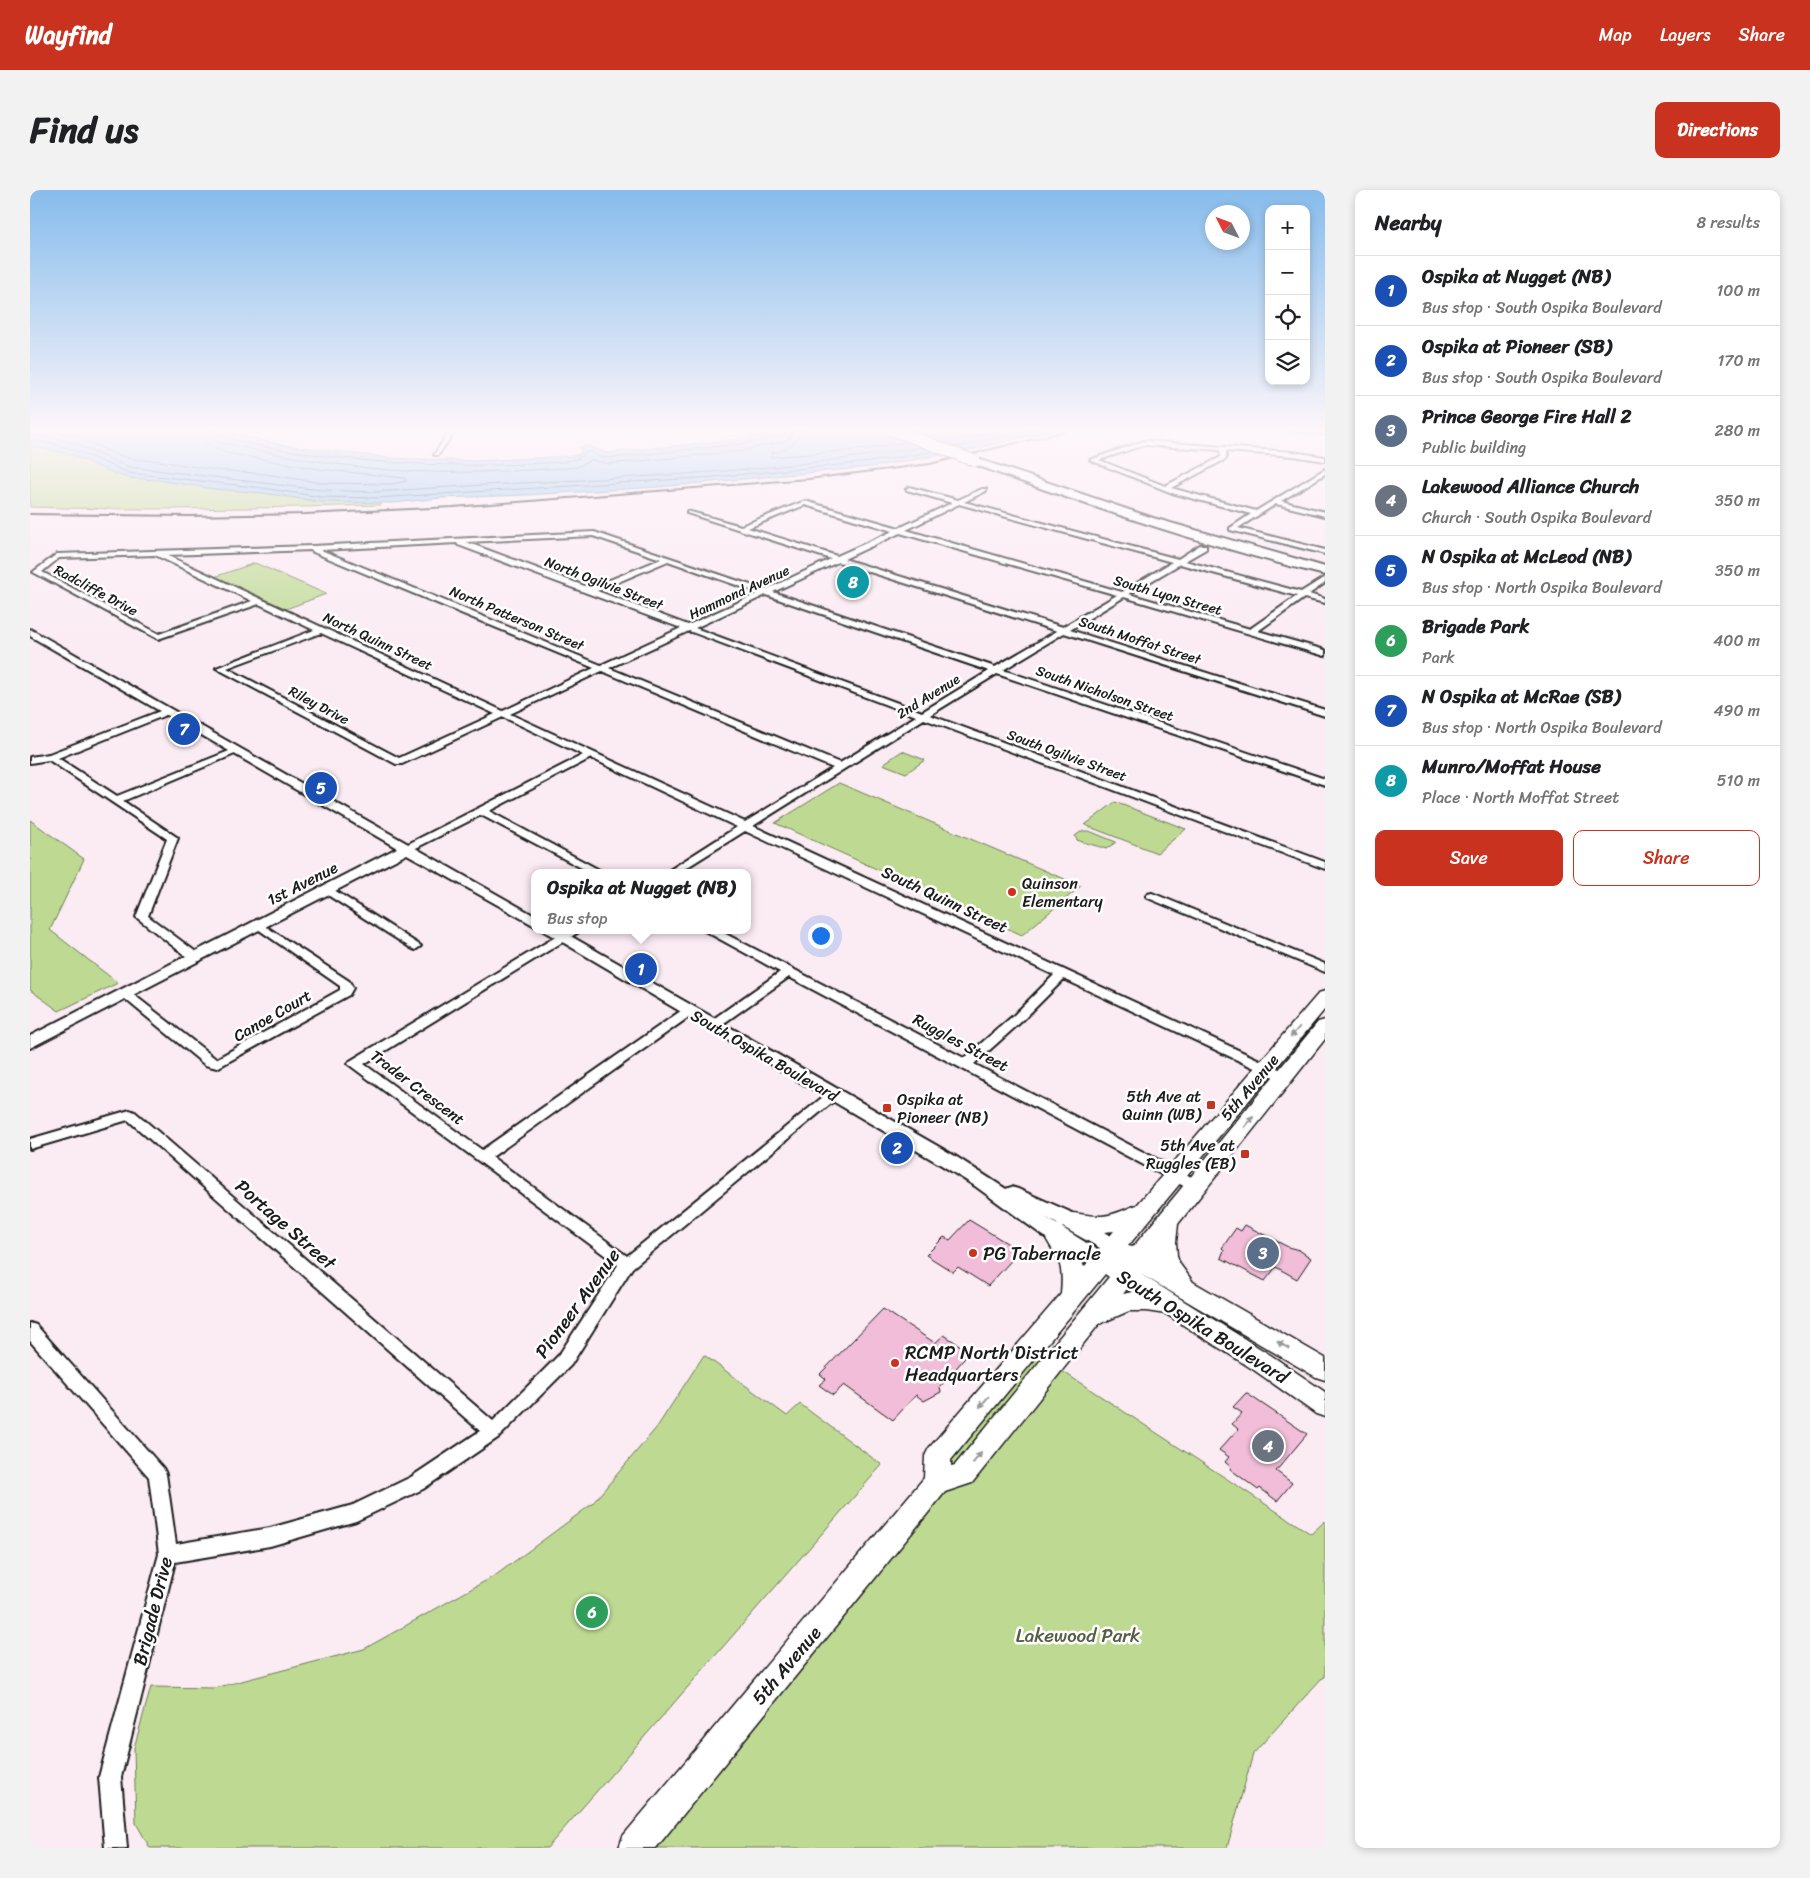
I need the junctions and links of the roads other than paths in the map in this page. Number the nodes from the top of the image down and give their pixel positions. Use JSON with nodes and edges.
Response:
{"nodes":[{"id":1,"x":795,"y":506,"type":"edge"},
{"id":2,"x":821,"y":506,"type":"edge"},
{"id":3,"x":951,"y":506,"type":"edge"},
{"id":4,"x":976,"y":506,"type":"edge"},
{"id":5,"x":1101,"y":506,"type":"edge"},
{"id":6,"x":1117,"y":506,"type":"edge"},
{"id":7,"x":1231,"y":506,"type":"edge"},
{"id":8,"x":1267,"y":506,"type":"edge"},
{"id":9,"x":1293,"y":506,"type":"edge"},
{"id":10,"x":689,"y":512,"type":"dead end"},
{"id":11,"x":1256,"y":513,"type":"junction"},
{"id":12,"x":1325,"y":514,"type":"edge"},
{"id":13,"x":742,"y":528,"type":"junction"},
{"id":14,"x":901,"y":530,"type":"junction"},
{"id":15,"x":457,"y":541,"type":"junction"},
{"id":16,"x":1204,"y":547,"type":"dead end"},
{"id":17,"x":312,"y":548,"type":"junction"},
{"id":18,"x":1325,"y":552,"type":"edge"},
{"id":19,"x":156,"y":553,"type":"junction"},
{"id":20,"x":667,"y":559,"type":"junction"},
{"id":21,"x":839,"y":559,"type":"junction"},
{"id":22,"x":1179,"y":561,"type":"junction"},
{"id":23,"x":1325,"y":564,"type":"edge"},
{"id":24,"x":1325,"y":571,"type":"edge"},
{"id":25,"x":1325,"y":579,"type":"edge"},
{"id":26,"x":590,"y":591,"type":"junction"},
{"id":27,"x":766,"y":593,"type":"junction"},
{"id":28,"x":1123,"y":595,"type":"junction"},
{"id":29,"x":1302,"y":595,"type":"junction"},
{"id":30,"x":259,"y":601,"type":"junction"},
{"id":31,"x":1325,"y":601,"type":"edge"},
{"id":32,"x":690,"y":629,"type":"junction"},
{"id":33,"x":320,"y":630,"type":"junction"},
{"id":34,"x":1065,"y":630,"type":"junction"},
{"id":35,"x":30,"y":632,"type":"edge"},
{"id":36,"x":1251,"y":632,"type":"junction"},
{"id":37,"x":1325,"y":653,"type":"edge"},
{"id":38,"x":603,"y":669,"type":"junction"},
{"id":39,"x":800,"y":670,"type":"joint"},
{"id":40,"x":997,"y":670,"type":"junction"},
{"id":41,"x":168,"y":711,"type":"junction"},
{"id":42,"x":1325,"y":713,"type":"edge"},
{"id":43,"x":503,"y":714,"type":"junction"},
{"id":44,"x":924,"y":716,"type":"junction"},
{"id":45,"x":237,"y":751,"type":"junction"},
{"id":46,"x":590,"y":755,"type":"junction"},
{"id":47,"x":51,"y":757,"type":"junction"},
{"id":48,"x":30,"y":760,"type":"edge"},
{"id":49,"x":840,"y":768,"type":"junction"},
{"id":50,"x":1325,"y":782,"type":"edge"},
{"id":51,"x":116,"y":800,"type":"junction"},
{"id":52,"x":482,"y":810,"type":"junction"},
{"id":53,"x":746,"y":826,"type":"junction"},
{"id":54,"x":408,"y":848,"type":"junction"},
{"id":55,"x":1325,"y":866,"type":"edge"},
{"id":56,"x":593,"y":869,"type":"edge"},
{"id":57,"x":676,"y":869,"type":"edge"},
{"id":58,"x":327,"y":890,"type":"junction"},
{"id":59,"x":1152,"y":896,"type":"dead end"},
{"id":60,"x":531,"y":920,"type":"edge"},
{"id":61,"x":259,"y":925,"type":"junction"},
{"id":62,"x":561,"y":934,"type":"edge"},
{"id":63,"x":565,"y":934,"type":"edge"},
{"id":64,"x":717,"y":934,"type":"edge"},
{"id":65,"x":415,"y":946,"type":"dead end"},
{"id":66,"x":196,"y":958,"type":"junction"},
{"id":67,"x":1325,"y":968,"type":"edge"},
{"id":68,"x":788,"y":972,"type":"junction"},
{"id":69,"x":1063,"y":973,"type":"junction"},
{"id":70,"x":125,"y":994,"type":"junction"},
{"id":71,"x":1325,"y":997,"type":"edge"},
{"id":72,"x":689,"y":1011,"type":"junction"},
{"id":73,"x":713,"y":1025,"type":"junction"},
{"id":74,"x":1325,"y":1026,"type":"edge"},
{"id":75,"x":30,"y":1043,"type":"edge"},
{"id":76,"x":965,"y":1064,"type":"junction"},
{"id":77,"x":1265,"y":1067,"type":"junction"},
{"id":78,"x":1285,"y":1077,"type":"junction"},
{"id":79,"x":834,"y":1095,"type":"junction"},
{"id":80,"x":30,"y":1144,"type":"edge"},
{"id":81,"x":482,"y":1157,"type":"junction"},
{"id":82,"x":1175,"y":1175,"type":"junction"},
{"id":83,"x":1196,"y":1186,"type":"junction"},
{"id":84,"x":1146,"y":1209,"type":"junction"},
{"id":85,"x":1168,"y":1221,"type":"junction"},
{"id":86,"x":1060,"y":1226,"type":"junction"},
{"id":87,"x":1108,"y":1255,"type":"junction"},
{"id":88,"x":627,"y":1264,"type":"junction"},
{"id":89,"x":1131,"y":1268,"type":"junction"},
{"id":90,"x":1072,"y":1298,"type":"junction"},
{"id":91,"x":1182,"y":1299,"type":"junction"},
{"id":92,"x":1089,"y":1320,"type":"junction"},
{"id":93,"x":30,"y":1330,"type":"edge"},
{"id":94,"x":1325,"y":1370,"type":"edge"},
{"id":95,"x":1325,"y":1406,"type":"edge"},
{"id":96,"x":493,"y":1432,"type":"junction"},
{"id":97,"x":937,"y":1482,"type":"junction"},
{"id":98,"x":168,"y":1554,"type":"junction"},
{"id":99,"x":116,"y":1848,"type":"edge"},
{"id":100,"x":635,"y":1848,"type":"edge"}],
"edges":[{"from":1,"to":13,"type":"street","name":"South Lyon Street"},
{"from":2,"to":14,"type":"street","name":"South Lyon Street"},
{"from":3,"to":14,"type":"street","name":"Hammond Avenue"},
{"from":4,"to":22,"type":"street"},
{"from":5,"to":24,"type":"highway"},
{"from":6,"to":23,"type":"highway"},
{"from":7,"to":11,"type":"street"},
{"from":8,"to":11,"type":"street"},
{"from":9,"to":12,"type":"street"},
{"from":10,"to":13,"type":"street","name":"South Moffat Street"},
{"from":11,"to":18,"type":"street"},
{"from":13,"to":21,"type":"street","name":"South Moffat Street"},
{"from":14,"to":21,"type":"street","name":"Hammond Avenue"},
{"from":14,"to":28,"type":"street","name":"South Lyon Street"},
{"from":15,"to":17,"type":"street"},
{"from":15,"to":20,"type":"street","name":"South Nicholson Street"},
{"from":15,"to":26,"type":"street","name":"North Ogilvie Street"},
{"from":16,"to":22,"type":"street","name":"2nd Avenue"},
{"from":17,"to":19,"type":"street"},
{"from":17,"to":38,"type":"street","name":"North Patterson Street"},
{"from":19,"to":30,"type":"street","name":"North Quinn Street"},
{"from":19,"to":30,"type":"street","name":"Radcliffe Drive"},
{"from":20,"to":26,"type":"street"},
{"from":20,"to":27,"type":"street","name":"South Nicholson Street"},
{"from":21,"to":27,"type":"street","name":"Hammond Avenue"},
{"from":21,"to":34,"type":"street","name":"South Moffat Street"},
{"from":22,"to":28,"type":"street","name":"2nd Avenue"},
{"from":22,"to":29,"type":"street"},
{"from":25,"to":29,"type":"street"},
{"from":26,"to":32,"type":"street","name":"North Ogilvie Street"},
{"from":27,"to":32,"type":"street","name":"Hammond Avenue"},
{"from":27,"to":40,"type":"street","name":"South Nicholson Street"},
{"from":28,"to":34,"type":"street","name":"2nd Avenue"},
{"from":28,"to":36,"type":"street","name":"South Lyon Street"},
{"from":29,"to":31,"type":"street"},
{"from":29,"to":36,"type":"street"},
{"from":30,"to":33,"type":"street","name":"North Quinn Street"},
{"from":32,"to":38,"type":"street","name":"Hammond Avenue"},
{"from":32,"to":39,"type":"street","name":"North Ogilvie Street"},
{"from":33,"to":43,"type":"street","name":"North Quinn Street"},
{"from":33,"to":43,"type":"street","name":"Riley Drive"},
{"from":34,"to":40,"type":"street","name":"2nd Avenue"},
{"from":34,"to":42,"type":"street","name":"South Moffat Street"},
{"from":35,"to":41,"type":"street"},
{"from":36,"to":37,"type":"street","name":"South Lyon Street"},
{"from":38,"to":43,"type":"street","name":"Hammond Avenue"},
{"from":38,"to":49,"type":"street","name":"North Patterson Street"},
{"from":39,"to":44,"type":"street","name":"South Ogilvie Street"},
{"from":40,"to":44,"type":"street","name":"2nd Avenue"},
{"from":40,"to":50,"type":"street","name":"South Nicholson Street"},
{"from":41,"to":45,"type":"street"},
{"from":41,"to":47,"type":"street"},
{"from":43,"to":46,"type":"street","name":"North Quinn Street"},
{"from":44,"to":49,"type":"street","name":"2nd Avenue"},
{"from":44,"to":55,"type":"street","name":"South Ogilvie Street"},
{"from":45,"to":51,"type":"street"},
{"from":45,"to":54,"type":"street"},
{"from":46,"to":52,"type":"street","name":"1st Avenue"},
{"from":46,"to":53,"type":"street","name":"South Quinn Street"},
{"from":47,"to":48,"type":"street"},
{"from":47,"to":51,"type":"street"},
{"from":49,"to":53,"type":"street","name":"2nd Avenue"},
{"from":51,"to":66,"type":"street"},
{"from":52,"to":54,"type":"street","name":"1st Avenue"},
{"from":52,"to":56,"type":"street"},
{"from":53,"to":57,"type":"street","name":"2nd Avenue"},
{"from":53,"to":69,"type":"street","name":"South Quinn Street"},
{"from":54,"to":58,"type":"street","name":"1st Avenue"},
{"from":54,"to":60,"type":"street"},
{"from":58,"to":61,"type":"street","name":"1st Avenue"},
{"from":58,"to":65,"type":"street"},
{"from":59,"to":67,"type":"street"},
{"from":61,"to":66,"type":"street","name":"1st Avenue"},
{"from":61,"to":70,"type":"street","name":"Canoe Court"},
{"from":62,"to":81,"type":"street","name":"Trader Crescent"},
{"from":63,"to":72,"type":"street","name":"South Ospika Boulevard"},
{"from":64,"to":68,"type":"street","name":"Ruggles Street"},
{"from":66,"to":70,"type":"street","name":"1st Avenue"},
{"from":68,"to":73,"type":"street"},
{"from":68,"to":76,"type":"street","name":"Ruggles Street"},
{"from":69,"to":76,"type":"street"},
{"from":69,"to":77,"type":"street","name":"South Quinn Street"},
{"from":70,"to":75,"type":"street","name":"1st Avenue"},
{"from":71,"to":77,"type":"main road","name":"5th Avenue","one_way":true},
{"from":72,"to":73,"type":"street","name":"South Ospika Boulevard"},
{"from":72,"to":81,"type":"street"},
{"from":73,"to":79,"type":"street","name":"South Ospika Boulevard"},
{"from":74,"to":78,"type":"main road","name":"5th Avenue"},
{"from":76,"to":82,"type":"street","name":"Ruggles Street"},
{"from":77,"to":78,"type":"street","name":"South Quinn Street"},
{"from":77,"to":82,"type":"main road","name":"5th Avenue"},
{"from":83,"to":78,"type":"main road","name":"5th Avenue","one_way":true},
{"from":79,"to":86,"type":"street","name":"South Ospika Boulevard"},
{"from":79,"to":88,"type":"street","name":"Pioneer Avenue"},
{"from":80,"to":96,"type":"street","name":"Portage Street"},
{"from":81,"to":88,"type":"street","name":"Trader Crescent"},
{"from":82,"to":83,"type":"street","name":"Ruggles Street"},
{"from":82,"to":84,"type":"main road","name":"5th Avenue"},
{"from":83,"to":85,"type":"main road","name":"5th Avenue"},
{"from":84,"to":86,"type":"main road"},
{"from":84,"to":87,"type":"main road","name":"5th Avenue"},
{"from":85,"to":89,"type":"main road","name":"5th Avenue"},
{"from":85,"to":91,"type":"main road"},
{"from":86,"to":87,"type":"street","name":"South Ospika Boulevard"},
{"from":86,"to":90,"type":"main road"},
{"from":87,"to":89,"type":"main road","name":"South Ospika Boulevard"},
{"from":87,"to":90,"type":"main road","name":"5th Avenue"},
{"from":88,"to":96,"type":"street","name":"Pioneer Avenue"},
{"from":89,"to":91,"type":"main road","name":"South Ospika Boulevard"},
{"from":89,"to":92,"type":"main road","name":"5th Avenue"},
{"from":90,"to":97,"type":"main road","name":"5th Avenue","one_way":true},
{"from":91,"to":92,"type":"main road"},
{"from":94,"to":91,"type":"main road","name":"South Ospika Boulevard","one_way":true},
{"from":91,"to":95,"type":"main road","name":"South Ospika Boulevard"},
{"from":97,"to":92,"type":"main road","name":"5th Avenue","one_way":true},
{"from":93,"to":98,"type":"street","name":"Brigade Drive"},
{"from":96,"to":98,"type":"street","name":"Pioneer Avenue"},
{"from":97,"to":100,"type":"main road","name":"5th Avenue"},
{"from":98,"to":99,"type":"street","name":"Brigade Drive"}]}
